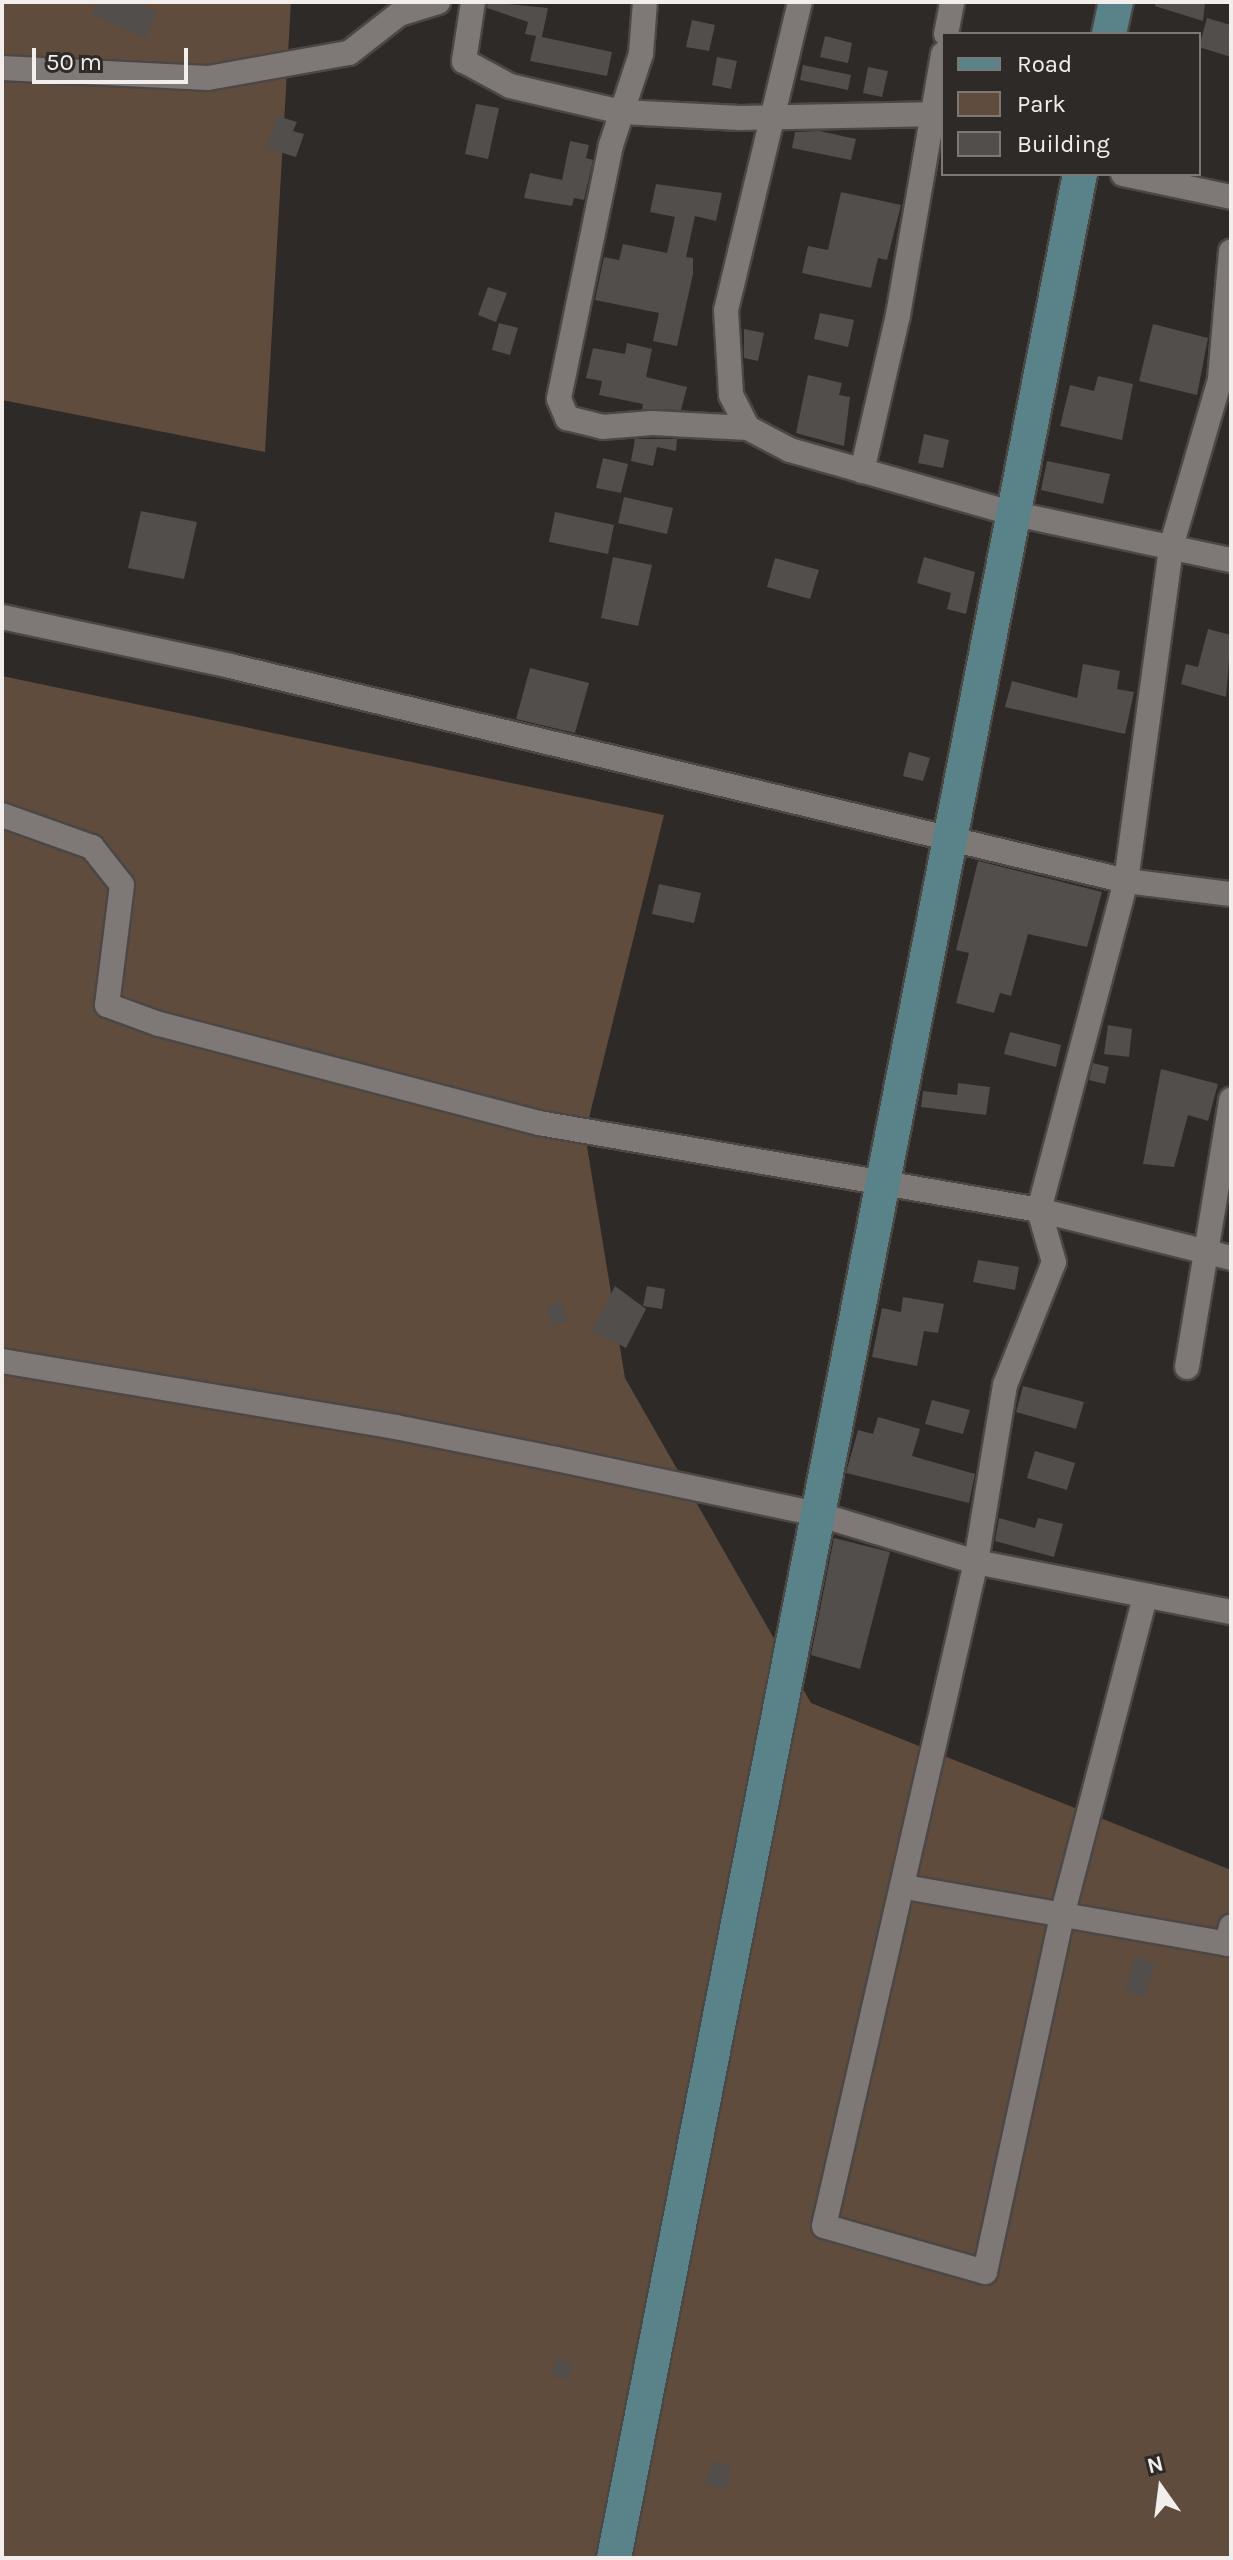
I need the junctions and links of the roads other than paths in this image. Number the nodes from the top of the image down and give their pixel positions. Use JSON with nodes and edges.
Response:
{"nodes":[{"id":1,"x":438,"y":2,"type":"edge"},
{"id":2,"x":473,"y":2,"type":"edge"},
{"id":3,"x":645,"y":2,"type":"edge"},
{"id":4,"x":800,"y":2,"type":"edge"},
{"id":5,"x":952,"y":2,"type":"edge"},
{"id":6,"x":1116,"y":2,"type":"edge"},
{"id":7,"x":391,"y":8,"type":"edge"},
{"id":8,"x":946,"y":32,"type":"edge"},
{"id":9,"x":1109,"y":32,"type":"edge"},
{"id":10,"x":2,"y":68,"type":"edge"},
{"id":11,"x":941,"y":75,"type":"edge"},
{"id":12,"x":622,"y":112,"type":"junction"},
{"id":13,"x":770,"y":114,"type":"junction"},
{"id":14,"x":937,"y":116,"type":"edge"},
{"id":15,"x":1080,"y":176,"type":"edge"},
{"id":16,"x":1132,"y":176,"type":"edge"},
{"id":17,"x":1231,"y":197,"type":"edge"},
{"id":18,"x":1231,"y":251,"type":"edge"},
{"id":19,"x":748,"y":428,"type":"junction"},
{"id":20,"x":862,"y":471,"type":"junction"},
{"id":21,"x":1011,"y":513,"type":"junction"},
{"id":22,"x":1171,"y":547,"type":"junction"},
{"id":23,"x":1231,"y":560,"type":"edge"},
{"id":24,"x":2,"y":617,"type":"edge"},
{"id":25,"x":2,"y":815,"type":"edge"},
{"id":26,"x":947,"y":840,"type":"junction"},
{"id":27,"x":1126,"y":881,"type":"junction"},
{"id":28,"x":1231,"y":894,"type":"edge"},
{"id":29,"x":1231,"y":1100,"type":"edge"},
{"id":30,"x":880,"y":1185,"type":"junction"},
{"id":31,"x":1039,"y":1210,"type":"junction"},
{"id":32,"x":1206,"y":1253,"type":"junction"},
{"id":33,"x":1231,"y":1258,"type":"edge"},
{"id":34,"x":2,"y":1361,"type":"edge"},
{"id":35,"x":1187,"y":1367,"type":"dead end"},
{"id":36,"x":817,"y":1514,"type":"junction"},
{"id":37,"x":976,"y":1562,"type":"junction"},
{"id":38,"x":1145,"y":1597,"type":"junction"},
{"id":39,"x":1231,"y":1612,"type":"edge"},
{"id":40,"x":905,"y":1887,"type":"junction"},
{"id":41,"x":1062,"y":1916,"type":"junction"},
{"id":42,"x":1231,"y":1926,"type":"edge"},
{"id":43,"x":614,"y":2558,"type":"edge"}],
"edges":[{"from":1,"to":7,"type":"street"},
{"from":2,"to":12,"type":"street"},
{"from":3,"to":12,"type":"street"},
{"from":4,"to":13,"type":"street"},
{"from":5,"to":8,"type":"street"},
{"from":6,"to":9,"type":"street"},
{"from":7,"to":10,"type":"street"},
{"from":11,"to":14,"type":"street"},
{"from":12,"to":13,"type":"street"},
{"from":12,"to":19,"type":"street"},
{"from":13,"to":14,"type":"street"},
{"from":13,"to":19,"type":"street"},
{"from":14,"to":20,"type":"street"},
{"from":15,"to":21,"type":"street"},
{"from":16,"to":17,"type":"street"},
{"from":18,"to":22,"type":"street"},
{"from":19,"to":20,"type":"street"},
{"from":20,"to":21,"type":"street"},
{"from":21,"to":22,"type":"street"},
{"from":21,"to":26,"type":"street"},
{"from":22,"to":23,"type":"street"},
{"from":22,"to":27,"type":"street"},
{"from":24,"to":26,"type":"street"},
{"from":25,"to":30,"type":"street"},
{"from":26,"to":27,"type":"street"},
{"from":26,"to":30,"type":"street"},
{"from":27,"to":28,"type":"street"},
{"from":27,"to":31,"type":"street"},
{"from":29,"to":32,"type":"street"},
{"from":30,"to":31,"type":"street"},
{"from":30,"to":36,"type":"street"},
{"from":31,"to":32,"type":"street"},
{"from":31,"to":37,"type":"street"},
{"from":32,"to":33,"type":"street"},
{"from":32,"to":35,"type":"street"},
{"from":34,"to":36,"type":"street"},
{"from":36,"to":37,"type":"street"},
{"from":36,"to":43,"type":"street"},
{"from":37,"to":38,"type":"street"},
{"from":37,"to":40,"type":"street"},
{"from":38,"to":39,"type":"street"},
{"from":38,"to":41,"type":"street"},
{"from":40,"to":41,"type":"street"},
{"from":40,"to":41,"type":"street"},
{"from":41,"to":42,"type":"street"}]}
